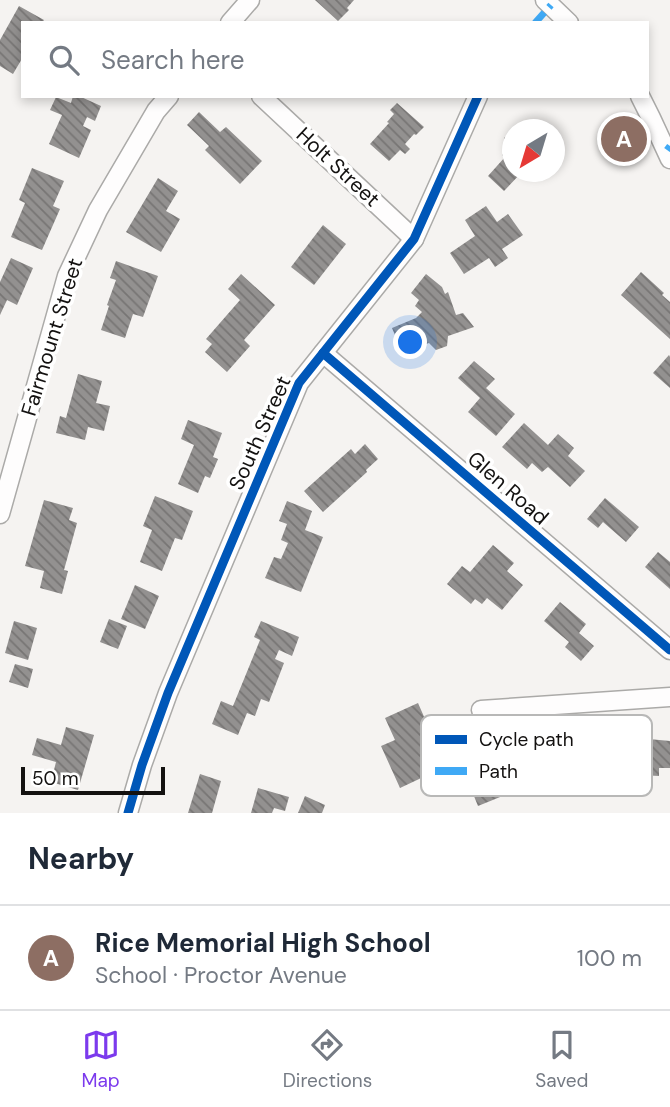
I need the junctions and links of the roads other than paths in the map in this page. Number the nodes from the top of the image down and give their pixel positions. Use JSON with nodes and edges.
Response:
{"nodes":[{"id":1,"x":250,"y":0,"type":"edge"},
{"id":2,"x":545,"y":0,"type":"edge"},
{"id":3,"x":232,"y":21,"type":"edge"},
{"id":4,"x":567,"y":21,"type":"edge"},
{"id":5,"x":167,"y":98,"type":"edge"},
{"id":6,"x":263,"y":98,"type":"edge"},
{"id":7,"x":477,"y":98,"type":"edge"},
{"id":8,"x":640,"y":98,"type":"edge"},
{"id":9,"x":670,"y":159,"type":"edge"},
{"id":10,"x":414,"y":239,"type":"junction"},
{"id":11,"x":323,"y":353,"type":"junction"},
{"id":12,"x":0,"y":514,"type":"edge"},
{"id":13,"x":670,"y":650,"type":"edge"},
{"id":14,"x":670,"y":697,"type":"edge"},
{"id":15,"x":481,"y":710,"type":"dead end"},
{"id":16,"x":128,"y":813,"type":"edge"}],
"edges":[{"from":1,"to":3,"type":"street"},
{"from":2,"to":4,"type":"street"},
{"from":5,"to":12,"type":"street","name":"Fairmount Street"},
{"from":6,"to":10,"type":"street","name":"Holt Street"},
{"from":7,"to":10,"type":"street","name":"South Street"},
{"from":8,"to":9,"type":"street"},
{"from":10,"to":11,"type":"street","name":"South Street"},
{"from":11,"to":13,"type":"street","name":"Glen Road"},
{"from":11,"to":16,"type":"street","name":"South Street"},
{"from":14,"to":15,"type":"street"}]}
